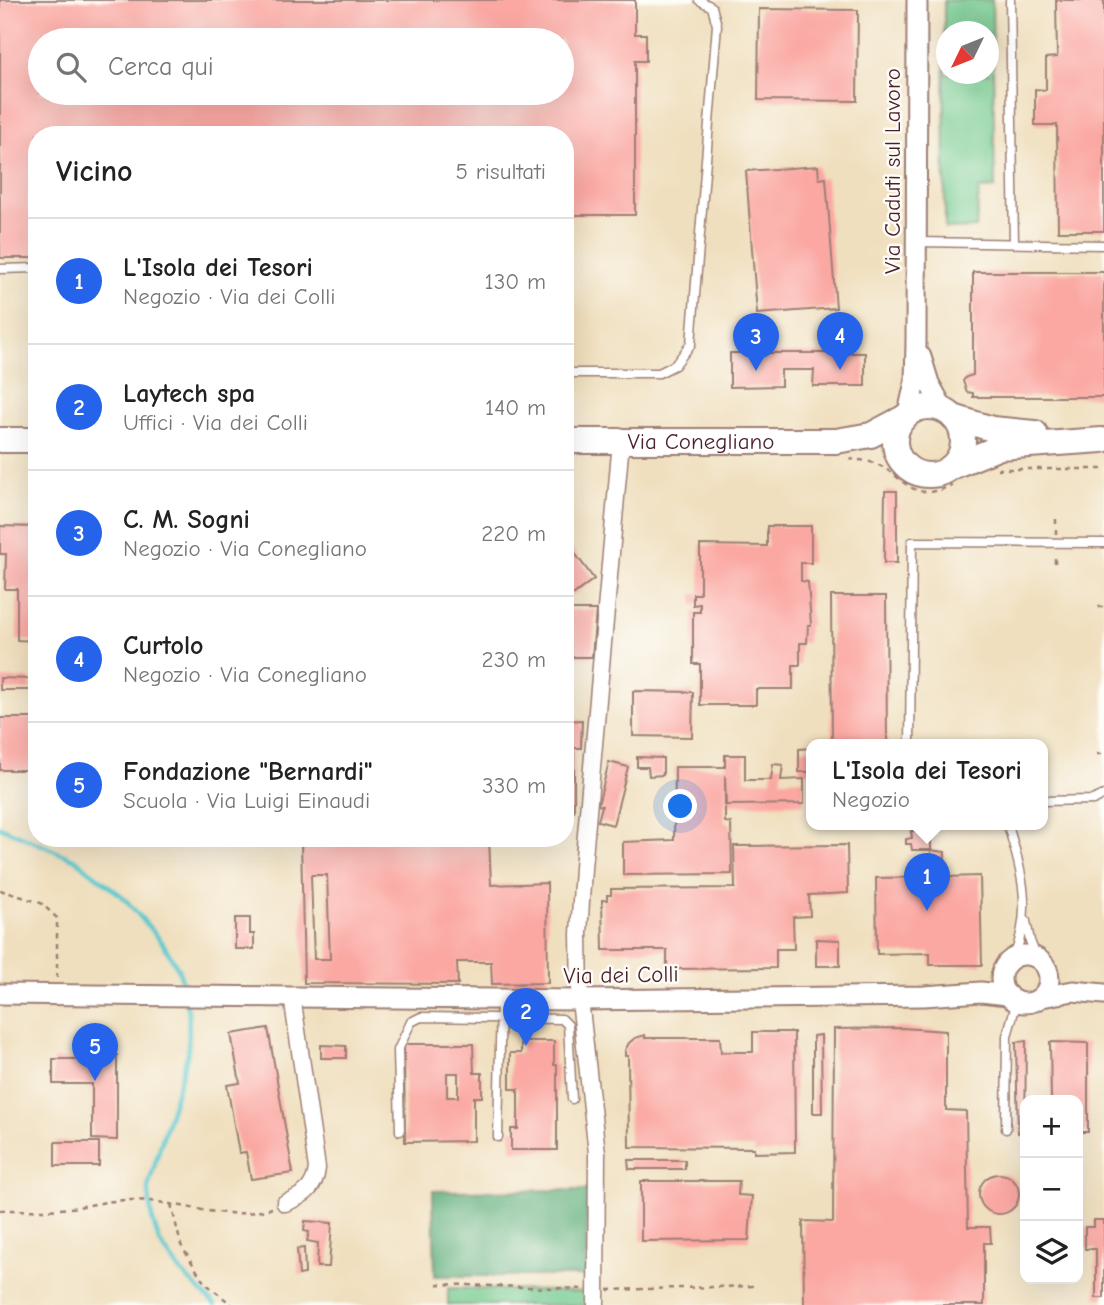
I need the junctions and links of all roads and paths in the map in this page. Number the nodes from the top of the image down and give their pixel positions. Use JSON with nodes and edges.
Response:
{"nodes":[{"id":1,"x":699,"y":0,"type":"edge"},
{"id":2,"x":917,"y":0,"type":"edge"},
{"id":3,"x":1010,"y":0,"type":"edge"},
{"id":4,"x":915,"y":242,"type":"junction"},
{"id":5,"x":1014,"y":244,"type":"junction"},
{"id":6,"x":1104,"y":245,"type":"edge"},
{"id":7,"x":28,"y":268,"type":"edge"},
{"id":8,"x":0,"y":269,"type":"edge"},
{"id":9,"x":916,"y":343,"type":"junction"},
{"id":10,"x":574,"y":373,"type":"edge"},
{"id":11,"x":949,"y":413,"type":"junction"},
{"id":12,"x":906,"y":416,"type":"junction"},
{"id":13,"x":0,"y":440,"type":"edge"},
{"id":14,"x":28,"y":440,"type":"edge"},
{"id":15,"x":1103,"y":440,"type":"edge"},
{"id":16,"x":574,"y":441,"type":"edge"},
{"id":17,"x":621,"y":441,"type":"junction"},
{"id":18,"x":836,"y":441,"type":"junction"},
{"id":19,"x":901,"y":460,"type":"junction"},
{"id":20,"x":951,"y":467,"type":"junction"},
{"id":21,"x":1056,"y":519,"type":"dead end"},
{"id":22,"x":1056,"y":535,"type":"dead end"},
{"id":23,"x":1102,"y":545,"type":"edge"},
{"id":24,"x":1055,"y":550,"type":"dead end"},
{"id":25,"x":1055,"y":564,"type":"dead end"},
{"id":26,"x":1098,"y":607,"type":"dead end"},
{"id":27,"x":1103,"y":607,"type":"edge"},
{"id":28,"x":910,"y":739,"type":"edge"},
{"id":29,"x":1104,"y":795,"type":"edge"},
{"id":30,"x":1048,"y":801,"type":"edge"},
{"id":31,"x":1009,"y":830,"type":"edge"},
{"id":32,"x":0,"y":890,"type":"edge"},
{"id":33,"x":1025,"y":918,"type":"junction"},
{"id":34,"x":1008,"y":964,"type":"junction"},
{"id":35,"x":1043,"y":964,"type":"junction"},
{"id":36,"x":0,"y":993,"type":"edge"},
{"id":37,"x":952,"y":993,"type":"junction"},
{"id":38,"x":1096,"y":993,"type":"edge"},
{"id":39,"x":57,"y":994,"type":"junction"},
{"id":40,"x":292,"y":996,"type":"junction"},
{"id":41,"x":1042,"y":997,"type":"junction"},
{"id":42,"x":1012,"y":998,"type":"junction"},
{"id":43,"x":580,"y":1000,"type":"junction"},
{"id":44,"x":501,"y":1009,"type":"junction"},
{"id":45,"x":572,"y":1099,"type":"dead end"},
{"id":46,"x":1006,"y":1129,"type":"dead end"},
{"id":47,"x":400,"y":1131,"type":"dead end"},
{"id":48,"x":498,"y":1137,"type":"dead end"},
{"id":49,"x":285,"y":1203,"type":"joint"},
{"id":50,"x":171,"y":1204,"type":"junction"},
{"id":51,"x":0,"y":1210,"type":"edge"},
{"id":52,"x":437,"y":1284,"type":"dead end"},
{"id":53,"x":754,"y":1286,"type":"dead end"},
{"id":54,"x":596,"y":1297,"type":"edge"},
{"id":55,"x":232,"y":1305,"type":"edge"}],
"edges":[{"from":1,"to":10,"type":"lane"},
{"from":2,"to":4,"type":"street","name":"Via Caduti sul Lavoro"},
{"from":3,"to":5,"type":"lane"},
{"from":4,"to":5,"type":"lane"},
{"from":4,"to":9,"type":"street","name":"Via Caduti sul Lavoro"},
{"from":5,"to":6,"type":"lane"},
{"from":7,"to":8,"type":"lane"},
{"from":9,"to":11,"type":"street","name":"Via Caduti sul Lavoro"},
{"from":9,"to":12,"type":"street","name":"Via Caduti sul Lavoro"},
{"from":11,"to":12,"type":"main road"},
{"from":11,"to":15,"type":"main road"},
{"from":11,"to":20,"type":"main road"},
{"from":12,"to":18,"type":"main road","name":"Via Conegliano"},
{"from":12,"to":19,"type":"main road"},
{"from":13,"to":14,"type":"main road"},
{"from":15,"to":20,"type":"main road"},
{"from":16,"to":17,"type":"main road","name":"Via Conegliano"},
{"from":17,"to":18,"type":"main road","name":"Via Conegliano"},
{"from":17,"to":43,"type":"street"},
{"from":18,"to":19,"type":"main road","name":"Via Conegliano"},
{"from":19,"to":20,"type":"main road"},
{"from":21,"to":22,"type":"path"},
{"from":23,"to":28,"type":"lane"},
{"from":24,"to":25,"type":"path"},
{"from":26,"to":27,"type":"path"},
{"from":29,"to":30,"type":"lane"},
{"from":31,"to":33,"type":"lane"},
{"from":32,"to":39,"type":"path"},
{"from":33,"to":34,"type":"lane"},
{"from":33,"to":35,"type":"lane"},
{"from":34,"to":35,"type":"street","name":"Via dei Colli"},
{"from":34,"to":37,"type":"street","name":"Via dei Colli"},
{"from":34,"to":42,"type":"street"},
{"from":35,"to":38,"type":"street","name":"Via dei Colli"},
{"from":35,"to":41,"type":"street"},
{"from":36,"to":39,"type":"street","name":"Via dei Colli"},
{"from":37,"to":42,"type":"street","name":"Via dei Colli"},
{"from":37,"to":43,"type":"street","name":"Via dei Colli"},
{"from":38,"to":41,"type":"street","name":"Via dei Colli"},
{"from":39,"to":40,"type":"street","name":"Via dei Colli"},
{"from":40,"to":44,"type":"street","name":"Via dei Colli"},
{"from":40,"to":49,"type":"street"},
{"from":41,"to":42,"type":"street","name":"Via dei Colli"},
{"from":42,"to":46,"type":"lane"},
{"from":43,"to":44,"type":"street","name":"Via dei Colli"},
{"from":43,"to":54,"type":"street"},
{"from":44,"to":45,"type":"lane"},
{"from":44,"to":47,"type":"lane"},
{"from":44,"to":48,"type":"lane"},
{"from":49,"to":50,"type":"path"},
{"from":50,"to":51,"type":"path"},
{"from":50,"to":55,"type":"path"},
{"from":52,"to":54,"type":"path"},
{"from":53,"to":54,"type":"path"}]}
